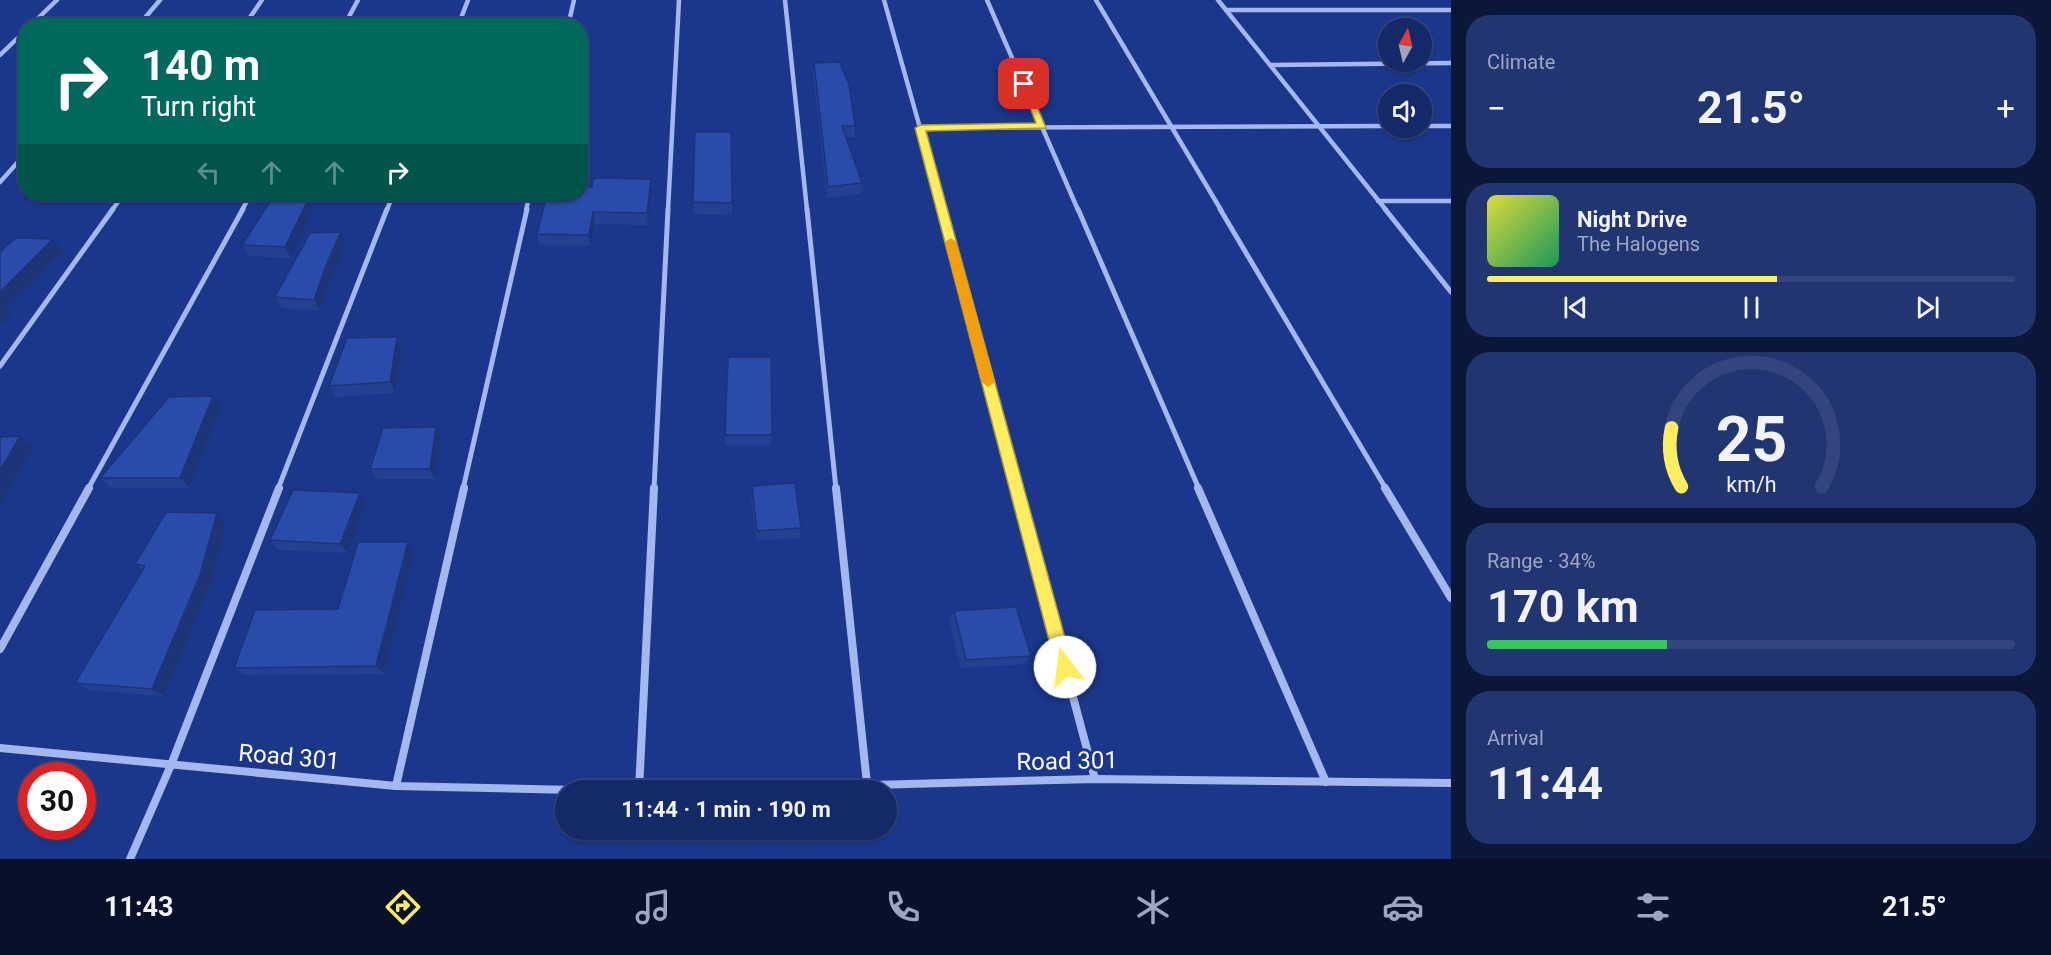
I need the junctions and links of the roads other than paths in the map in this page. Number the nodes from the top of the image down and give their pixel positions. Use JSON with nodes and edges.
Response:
{"nodes":[{"id":1,"x":57,"y":0,"type":"edge"},
{"id":2,"x":160,"y":0,"type":"edge"},
{"id":3,"x":262,"y":0,"type":"edge"},
{"id":4,"x":358,"y":0,"type":"edge"},
{"id":5,"x":468,"y":0,"type":"edge"},
{"id":6,"x":574,"y":0,"type":"edge"},
{"id":7,"x":679,"y":0,"type":"edge"},
{"id":8,"x":785,"y":0,"type":"edge"},
{"id":9,"x":884,"y":0,"type":"edge"},
{"id":10,"x":987,"y":0,"type":"edge"},
{"id":11,"x":1096,"y":0,"type":"edge"},
{"id":12,"x":1218,"y":0,"type":"edge"},
{"id":13,"x":1226,"y":10,"type":"junction"},
{"id":14,"x":1451,"y":10,"type":"edge"},
{"id":15,"x":38,"y":18,"type":"edge"},
{"id":16,"x":145,"y":18,"type":"edge"},
{"id":17,"x":250,"y":18,"type":"edge"},
{"id":18,"x":348,"y":18,"type":"edge"},
{"id":19,"x":461,"y":18,"type":"edge"},
{"id":20,"x":570,"y":18,"type":"edge"},
{"id":21,"x":18,"y":38,"type":"edge"},
{"id":22,"x":0,"y":55,"type":"edge"},
{"id":23,"x":1451,"y":63,"type":"edge"},
{"id":24,"x":1271,"y":65,"type":"junction"},
{"id":25,"x":1042,"y":126,"type":"junction"},
{"id":26,"x":1171,"y":126,"type":"junction"},
{"id":27,"x":1378,"y":126,"type":"edge"},
{"id":28,"x":1432,"y":126,"type":"edge"},
{"id":29,"x":1451,"y":126,"type":"edge"},
{"id":30,"x":1319,"y":127,"type":"junction"},
{"id":31,"x":920,"y":128,"type":"junction"},
{"id":32,"x":18,"y":162,"type":"edge"},
{"id":33,"x":0,"y":182,"type":"edge"},
{"id":34,"x":119,"y":201,"type":"edge"},
{"id":35,"x":248,"y":201,"type":"edge"},
{"id":36,"x":390,"y":201,"type":"edge"},
{"id":37,"x":528,"y":201,"type":"edge"},
{"id":38,"x":1378,"y":201,"type":"junction"},
{"id":39,"x":1451,"y":201,"type":"edge"},
{"id":40,"x":1451,"y":292,"type":"edge"},
{"id":41,"x":0,"y":366,"type":"edge"},
{"id":42,"x":1451,"y":598,"type":"edge"},
{"id":43,"x":0,"y":649,"type":"edge"},
{"id":44,"x":0,"y":748,"type":"edge"},
{"id":45,"x":171,"y":765,"type":"junction"},
{"id":46,"x":1095,"y":779,"type":"junction"},
{"id":47,"x":640,"y":780,"type":"edge"},
{"id":48,"x":867,"y":780,"type":"edge"},
{"id":49,"x":1326,"y":782,"type":"junction"},
{"id":50,"x":897,"y":783,"type":"edge"},
{"id":51,"x":1451,"y":783,"type":"edge"},
{"id":52,"x":396,"y":786,"type":"junction"},
{"id":53,"x":555,"y":790,"type":"edge"},
{"id":54,"x":130,"y":859,"type":"edge"}],
"edges":[{"from":1,"to":15,"type":"street"},
{"from":2,"to":16,"type":"street"},
{"from":3,"to":17,"type":"street"},
{"from":4,"to":18,"type":"street"},
{"from":5,"to":19,"type":"street"},
{"from":6,"to":20,"type":"street"},
{"from":7,"to":47,"type":"street"},
{"from":8,"to":48,"type":"street"},
{"from":9,"to":31,"type":"street"},
{"from":10,"to":25,"type":"street"},
{"from":11,"to":26,"type":"street"},
{"from":12,"to":13,"type":"street"},
{"from":13,"to":14,"type":"street"},
{"from":13,"to":24,"type":"street"},
{"from":21,"to":22,"type":"street"},
{"from":23,"to":24,"type":"street"},
{"from":24,"to":30,"type":"street"},
{"from":25,"to":26,"type":"street"},
{"from":25,"to":31,"type":"street"},
{"from":25,"to":49,"type":"street"},
{"from":26,"to":30,"type":"street"},
{"from":26,"to":42,"type":"street"},
{"from":27,"to":30,"type":"street"},
{"from":28,"to":29,"type":"street"},
{"from":30,"to":38,"type":"street"},
{"from":31,"to":46,"type":"street"},
{"from":32,"to":33,"type":"street"},
{"from":34,"to":41,"type":"street"},
{"from":35,"to":43,"type":"street"},
{"from":36,"to":45,"type":"street"},
{"from":37,"to":52,"type":"street"},
{"from":38,"to":39,"type":"street"},
{"from":38,"to":40,"type":"street"},
{"from":44,"to":45,"type":"street","name":"Road 301"},
{"from":45,"to":52,"type":"street","name":"Road 301"},
{"from":45,"to":54,"type":"street"},
{"from":46,"to":49,"type":"street","name":"Road 301"},
{"from":46,"to":50,"type":"street","name":"Road 301"},
{"from":49,"to":51,"type":"street","name":"Road 301"},
{"from":52,"to":53,"type":"street","name":"Road 301"}]}
